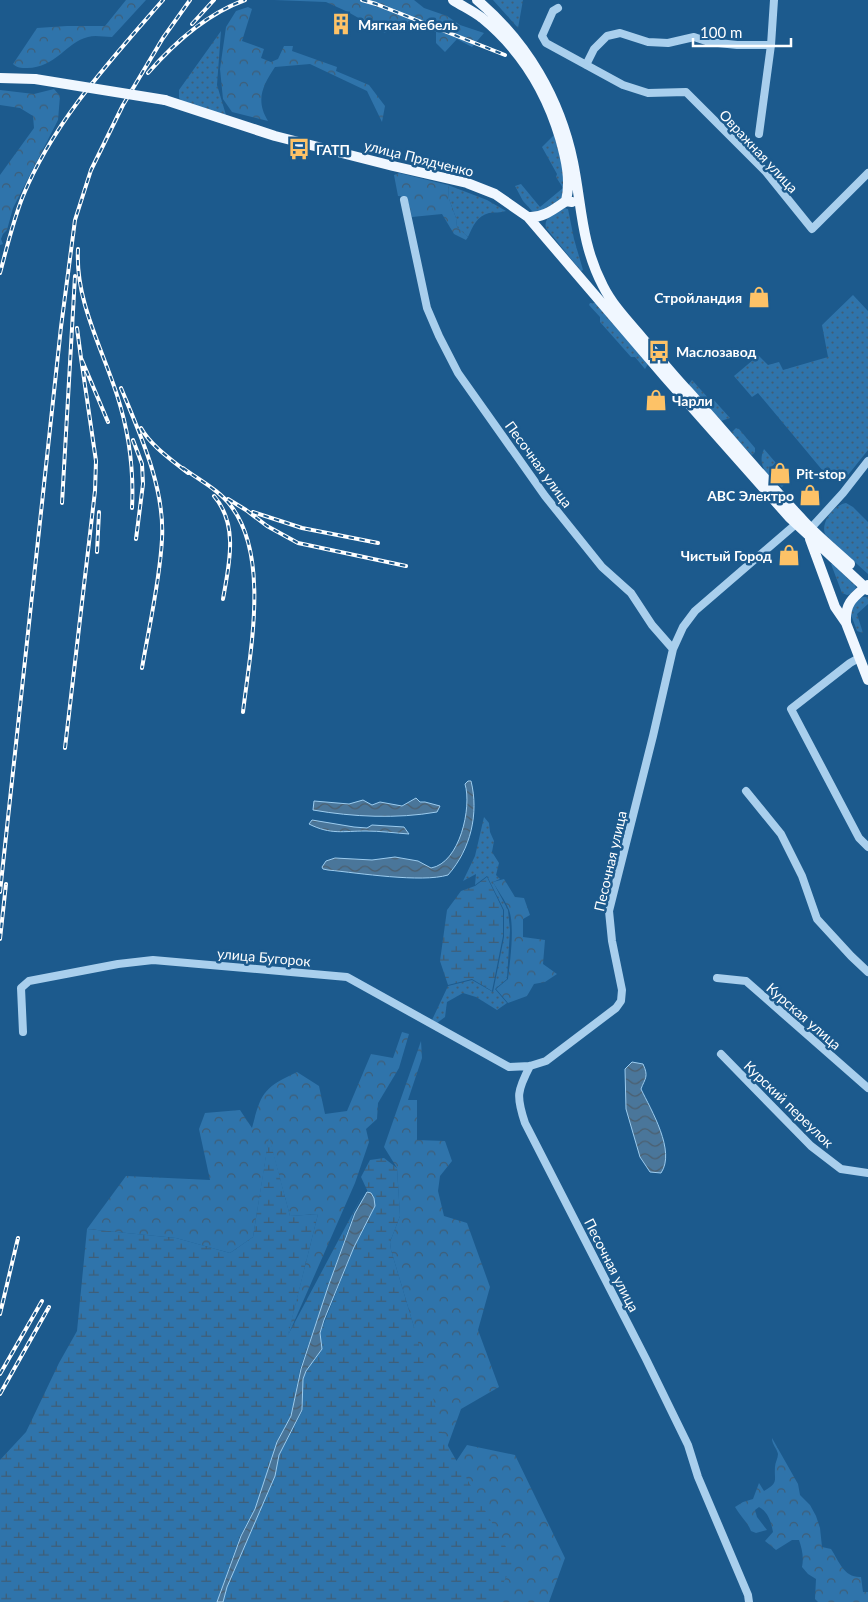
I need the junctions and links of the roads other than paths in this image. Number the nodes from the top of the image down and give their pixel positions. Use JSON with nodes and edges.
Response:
{"nodes":[{"id":1,"x":453,"y":0,"type":"edge"},
{"id":2,"x":477,"y":0,"type":"edge"},
{"id":3,"x":774,"y":0,"type":"edge"},
{"id":4,"x":558,"y":8,"type":"dead end"},
{"id":5,"x":771,"y":45,"type":"junction"},
{"id":6,"x":586,"y":65,"type":"junction"},
{"id":7,"x":0,"y":78,"type":"edge"},
{"id":8,"x":759,"y":134,"type":"dead end"},
{"id":9,"x":868,"y":173,"type":"edge"},
{"id":10,"x":404,"y":200,"type":"dead end"},
{"id":11,"x":566,"y":201,"type":"junction"},
{"id":12,"x":579,"y":207,"type":"junction"},
{"id":13,"x":545,"y":215,"type":"junction"},
{"id":14,"x":528,"y":217,"type":"junction"},
{"id":15,"x":540,"y":230,"type":"junction"},
{"id":16,"x":592,"y":261,"type":"junction"},
{"id":17,"x":577,"y":273,"type":"junction"},
{"id":18,"x":660,"y":365,"type":"junction"},
{"id":19,"x":868,"y":461,"type":"edge"},
{"id":20,"x":796,"y":524,"type":"junction"},
{"id":21,"x":810,"y":532,"type":"junction"},
{"id":22,"x":867,"y":586,"type":"edge"},
{"id":23,"x":846,"y":623,"type":"junction"},
{"id":24,"x":672,"y":649,"type":"junction"},
{"id":25,"x":859,"y":658,"type":"junction"},
{"id":26,"x":868,"y":680,"type":"edge"},
{"id":27,"x":746,"y":791,"type":"dead end"},
{"id":28,"x":868,"y":848,"type":"edge"},
{"id":29,"x":868,"y":972,"type":"edge"},
{"id":30,"x":717,"y":978,"type":"dead end"},
{"id":31,"x":23,"y":1032,"type":"dead end"},
{"id":32,"x":721,"y":1054,"type":"dead end"},
{"id":33,"x":530,"y":1066,"type":"junction"},
{"id":34,"x":868,"y":1088,"type":"edge"},
{"id":35,"x":868,"y":1173,"type":"edge"},
{"id":36,"x":749,"y":1602,"type":"edge"}],
"edges":[{"from":1,"to":11,"type":"main road"},
{"from":2,"to":12,"type":"main road","name":"улица Прядченко"},
{"from":3,"to":5,"type":"street"},
{"from":4,"to":6,"type":"street"},
{"from":5,"to":6,"type":"street"},
{"from":5,"to":8,"type":"street"},
{"from":6,"to":9,"type":"street","name":"Овражная улица"},
{"from":7,"to":14,"type":"main road","name":"улица Прядченко","bridge":true},
{"from":10,"to":24,"type":"street","name":"Песочная улица"},
{"from":11,"to":12,"type":"main road"},
{"from":11,"to":13,"type":"main road"},
{"from":12,"to":16,"type":"main road","name":"улица Прядченко"},
{"from":13,"to":14,"type":"main road"},
{"from":13,"to":15,"type":"main road"},
{"from":14,"to":15,"type":"main road","name":"улица Прядченко"},
{"from":15,"to":17,"type":"main road","name":"улица Прядченко"},
{"from":16,"to":17,"type":"main road"},
{"from":16,"to":18,"type":"main road","name":"улица Прядченко"},
{"from":17,"to":18,"type":"main road","name":"улица Прядченко"},
{"from":18,"to":20,"type":"main road","name":"улица Прядченко"},
{"from":18,"to":21,"type":"main road","name":"улица Прядченко"},
{"from":19,"to":21,"type":"street"},
{"from":20,"to":21,"type":"main road","name":"улица Прядченко"},
{"from":20,"to":24,"type":"street"},
{"from":21,"to":22,"type":"main road"},
{"from":21,"to":23,"type":"main road","name":"улица Прядченко"},
{"from":22,"to":23,"type":"main road"},
{"from":23,"to":25,"type":"main road","name":"улица Прядченко"},
{"from":24,"to":33,"type":"street","name":"Песочная улица"},
{"from":25,"to":26,"type":"main road","name":"улица Прядченко"},
{"from":25,"to":28,"type":"street"},
{"from":27,"to":29,"type":"street"},
{"from":30,"to":34,"type":"street","name":"Курская улица"},
{"from":31,"to":33,"type":"street","name":"улица Бугорок"},
{"from":32,"to":35,"type":"street","name":"Курский переулок"},
{"from":33,"to":36,"type":"street","name":"Песочная улица"}]}
